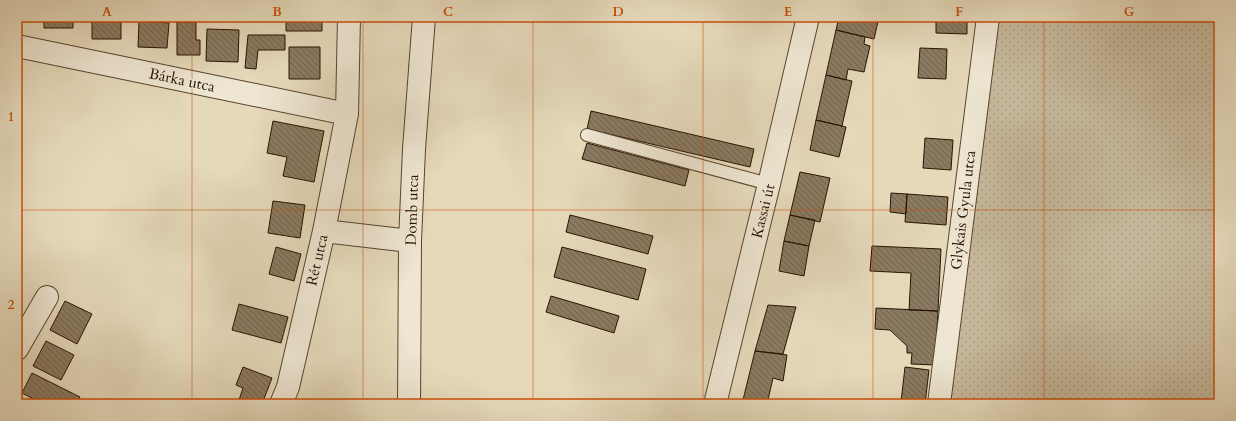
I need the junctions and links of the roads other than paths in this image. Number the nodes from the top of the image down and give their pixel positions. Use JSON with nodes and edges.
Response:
{"nodes":[{"id":1,"x":349,"y":17,"type":"edge"},
{"id":2,"x":424,"y":17,"type":"edge"},
{"id":3,"x":808,"y":17,"type":"edge"},
{"id":4,"x":988,"y":17,"type":"edge"},
{"id":5,"x":17,"y":46,"type":"edge"},
{"id":6,"x":347,"y":114,"type":"junction"},
{"id":7,"x":587,"y":135,"type":"dead end"},
{"id":8,"x":770,"y":184,"type":"junction"},
{"id":9,"x":324,"y":231,"type":"junction"},
{"id":10,"x":410,"y":241,"type":"junction"},
{"id":11,"x":47,"y":297,"type":"dead end"},
{"id":12,"x":17,"y":349,"type":"edge"},
{"id":13,"x":281,"y":404,"type":"edge"},
{"id":14,"x":409,"y":404,"type":"edge"},
{"id":15,"x":715,"y":404,"type":"edge"},
{"id":16,"x":939,"y":404,"type":"edge"}],
"edges":[{"from":1,"to":6,"type":"street","name":"Rét utca"},
{"from":2,"to":10,"type":"street","name":"Domb utca"},
{"from":3,"to":8,"type":"street","name":"Kassai út"},
{"from":4,"to":16,"type":"street","name":"Glykais Gyula utca"},
{"from":5,"to":6,"type":"street","name":"Bárka utca"},
{"from":6,"to":9,"type":"street","name":"Rét utca"},
{"from":7,"to":8,"type":"lane"},
{"from":8,"to":15,"type":"street","name":"Kassai út"},
{"from":9,"to":10,"type":"street"},
{"from":9,"to":13,"type":"street","name":"Rét utca"},
{"from":10,"to":14,"type":"street","name":"Domb utca"},
{"from":11,"to":12,"type":"street"}]}
